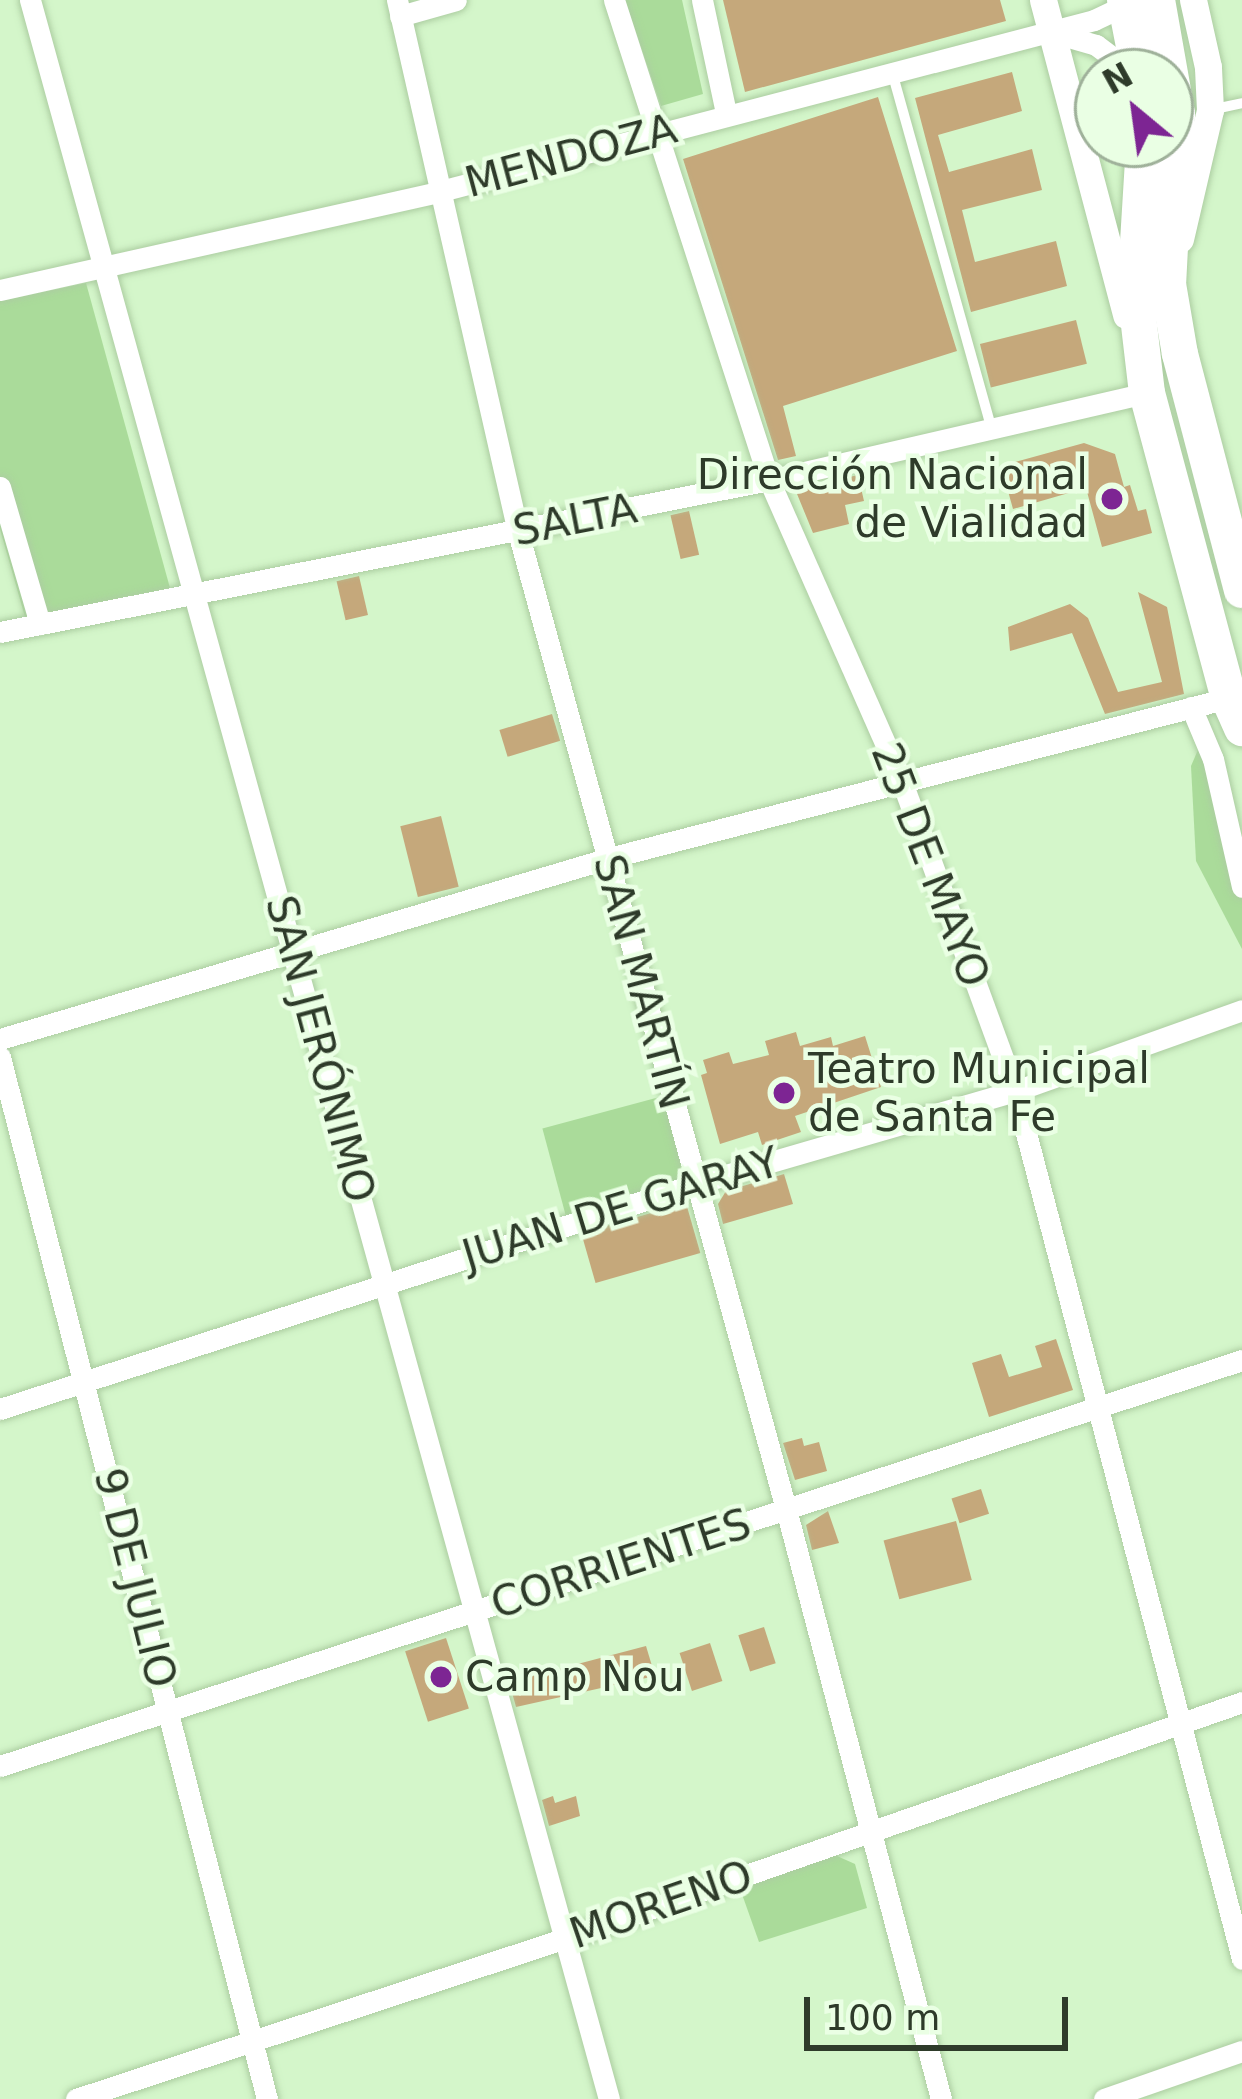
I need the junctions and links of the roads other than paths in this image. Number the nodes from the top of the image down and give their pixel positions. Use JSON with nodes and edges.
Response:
{"nodes":[{"id":1,"x":30,"y":0,"type":"edge"},
{"id":2,"x":456,"y":0,"type":"edge"},
{"id":3,"x":614,"y":0,"type":"edge"},
{"id":4,"x":702,"y":0,"type":"edge"},
{"id":5,"x":1043,"y":0,"type":"edge"},
{"id":6,"x":1193,"y":0,"type":"edge"},
{"id":7,"x":1136,"y":2,"type":"edge"},
{"id":8,"x":399,"y":8,"type":"edge"},
{"id":9,"x":1050,"y":32,"type":"junction"},
{"id":10,"x":1102,"y":48,"type":"edge"},
{"id":11,"x":1136,"y":48,"type":"edge"},
{"id":12,"x":1158,"y":48,"type":"edge"},
{"id":13,"x":892,"y":72,"type":"junction"},
{"id":14,"x":1194,"y":90,"type":"edge"},
{"id":15,"x":1242,"y":103,"type":"edge"},
{"id":16,"x":1194,"y":104,"type":"edge"},
{"id":17,"x":726,"y":113,"type":"junction"},
{"id":18,"x":656,"y":133,"type":"junction"},
{"id":19,"x":1143,"y":168,"type":"edge"},
{"id":20,"x":1180,"y":168,"type":"edge"},
{"id":21,"x":437,"y":192,"type":"junction"},
{"id":22,"x":101,"y":271,"type":"junction"},
{"id":23,"x":0,"y":290,"type":"edge"},
{"id":24,"x":1147,"y":393,"type":"junction"},
{"id":25,"x":992,"y":429,"type":"junction"},
{"id":26,"x":769,"y":480,"type":"junction"},
{"id":27,"x":0,"y":487,"type":"edge"},
{"id":28,"x":518,"y":532,"type":"junction"},
{"id":29,"x":1242,"y":590,"type":"edge"},
{"id":30,"x":190,"y":593,"type":"junction"},
{"id":31,"x":40,"y":624,"type":"junction"},
{"id":32,"x":0,"y":632,"type":"edge"},
{"id":33,"x":1191,"y":707,"type":"junction"},
{"id":34,"x":1238,"y":707,"type":"edge"},
{"id":35,"x":902,"y":782,"type":"junction"},
{"id":36,"x":609,"y":858,"type":"junction"},
{"id":37,"x":1242,"y":886,"type":"edge"},
{"id":38,"x":294,"y":950,"type":"junction"},
{"id":39,"x":1242,"y":1010,"type":"edge"},
{"id":40,"x":0,"y":1039,"type":"edge"},
{"id":41,"x":0,"y":1057,"type":"edge"},
{"id":42,"x":1015,"y":1091,"type":"junction"},
{"id":43,"x":694,"y":1184,"type":"junction"},
{"id":44,"x":385,"y":1282,"type":"junction"},
{"id":45,"x":1242,"y":1360,"type":"edge"},
{"id":46,"x":86,"y":1385,"type":"junction"},
{"id":47,"x":1098,"y":1407,"type":"junction"},
{"id":48,"x":0,"y":1409,"type":"edge"},
{"id":49,"x":786,"y":1509,"type":"junction"},
{"id":50,"x":478,"y":1611,"type":"junction"},
{"id":51,"x":1242,"y":1702,"type":"edge"},
{"id":52,"x":169,"y":1714,"type":"junction"},
{"id":53,"x":1179,"y":1724,"type":"junction"},
{"id":54,"x":0,"y":1766,"type":"edge"},
{"id":55,"x":872,"y":1833,"type":"junction"},
{"id":56,"x":566,"y":1938,"type":"junction"},
{"id":57,"x":1242,"y":1959,"type":"edge"},
{"id":58,"x":252,"y":2040,"type":"junction"},
{"id":59,"x":1242,"y":2051,"type":"edge"},
{"id":60,"x":76,"y":2099,"type":"edge"},
{"id":61,"x":267,"y":2099,"type":"edge"},
{"id":62,"x":609,"y":2099,"type":"edge"},
{"id":63,"x":941,"y":2099,"type":"edge"},
{"id":64,"x":1104,"y":2099,"type":"edge"}],
"edges":[{"from":1,"to":22,"type":"street","name":"SAN JERÓNIMO"},
{"from":2,"to":8,"type":"street"},
{"from":3,"to":18,"type":"street","name":"25 DE MAYO"},
{"from":4,"to":17,"type":"street"},
{"from":5,"to":9,"type":"main road"},
{"from":6,"to":14,"type":"main road"},
{"from":7,"to":9,"type":"street","name":"MENDOZA"},
{"from":7,"to":11,"type":"highway"},
{"from":7,"to":12,"type":"highway"},
{"from":8,"to":21,"type":"street","name":"SAN MARTÍN"},
{"from":9,"to":10,"type":"street"},
{"from":9,"to":13,"type":"street","name":"MENDOZA"},
{"from":9,"to":24,"type":"main road"},
{"from":13,"to":17,"type":"street","name":"MENDOZA"},
{"from":13,"to":25,"type":"lane"},
{"from":15,"to":16,"type":"lane"},
{"from":17,"to":18,"type":"street","name":"MENDOZA"},
{"from":18,"to":21,"type":"street","name":"MENDOZA"},
{"from":18,"to":26,"type":"street","name":"25 DE MAYO"},
{"from":19,"to":24,"type":"highway"},
{"from":20,"to":29,"type":"highway"},
{"from":21,"to":22,"type":"street","name":"MENDOZA"},
{"from":21,"to":28,"type":"street","name":"SAN MARTÍN"},
{"from":22,"to":23,"type":"street","name":"MENDOZA"},
{"from":22,"to":30,"type":"street","name":"SAN JERÓNIMO"},
{"from":24,"to":25,"type":"street","name":"SALTA"},
{"from":24,"to":34,"type":"highway"},
{"from":25,"to":26,"type":"street","name":"SALTA"},
{"from":26,"to":28,"type":"street","name":"SALTA"},
{"from":26,"to":35,"type":"street","name":"25 DE MAYO"},
{"from":27,"to":31,"type":"street"},
{"from":28,"to":30,"type":"street","name":"SALTA"},
{"from":28,"to":36,"type":"street","name":"SAN MARTÍN"},
{"from":30,"to":31,"type":"street","name":"SALTA"},
{"from":30,"to":38,"type":"street","name":"SAN JERÓNIMO"},
{"from":31,"to":32,"type":"street","name":"SALTA"},
{"from":33,"to":34,"type":"street"},
{"from":33,"to":35,"type":"street"},
{"from":33,"to":37,"type":"street"},
{"from":35,"to":36,"type":"street"},
{"from":35,"to":42,"type":"street","name":"25 DE MAYO"},
{"from":36,"to":38,"type":"street"},
{"from":36,"to":43,"type":"street","name":"SAN MARTÍN"},
{"from":38,"to":40,"type":"street"},
{"from":38,"to":44,"type":"street","name":"SAN JERÓNIMO"},
{"from":39,"to":42,"type":"street","name":"JUAN DE GARAY"},
{"from":41,"to":46,"type":"street","name":"9 DE JULIO"},
{"from":42,"to":43,"type":"street","name":"JUAN DE GARAY"},
{"from":42,"to":47,"type":"street","name":"25 DE MAYO"},
{"from":43,"to":44,"type":"street","name":"JUAN DE GARAY"},
{"from":43,"to":49,"type":"street","name":"SAN MARTÍN"},
{"from":44,"to":46,"type":"street","name":"JUAN DE GARAY"},
{"from":44,"to":50,"type":"street","name":"SAN JERÓNIMO"},
{"from":45,"to":47,"type":"street","name":"CORRIENTES"},
{"from":46,"to":48,"type":"street","name":"JUAN DE GARAY"},
{"from":46,"to":52,"type":"street","name":"9 DE JULIO"},
{"from":47,"to":49,"type":"street","name":"CORRIENTES"},
{"from":47,"to":53,"type":"street","name":"25 DE MAYO"},
{"from":49,"to":50,"type":"street","name":"CORRIENTES"},
{"from":49,"to":55,"type":"street","name":"SAN MARTÍN"},
{"from":50,"to":52,"type":"street","name":"CORRIENTES"},
{"from":50,"to":56,"type":"street","name":"SAN JERÓNIMO"},
{"from":51,"to":53,"type":"street","name":"MORENO"},
{"from":52,"to":54,"type":"street","name":"CORRIENTES"},
{"from":52,"to":58,"type":"street","name":"9 DE JULIO"},
{"from":53,"to":55,"type":"street","name":"MORENO"},
{"from":53,"to":57,"type":"street","name":"25 DE MAYO"},
{"from":55,"to":56,"type":"street","name":"MORENO"},
{"from":55,"to":63,"type":"street","name":"SAN MARTÍN"},
{"from":56,"to":58,"type":"street","name":"MORENO"},
{"from":56,"to":62,"type":"street","name":"SAN JERÓNIMO"},
{"from":58,"to":60,"type":"street","name":"MORENO"},
{"from":58,"to":61,"type":"street","name":"9 DE JULIO"},
{"from":59,"to":64,"type":"street"}]}
